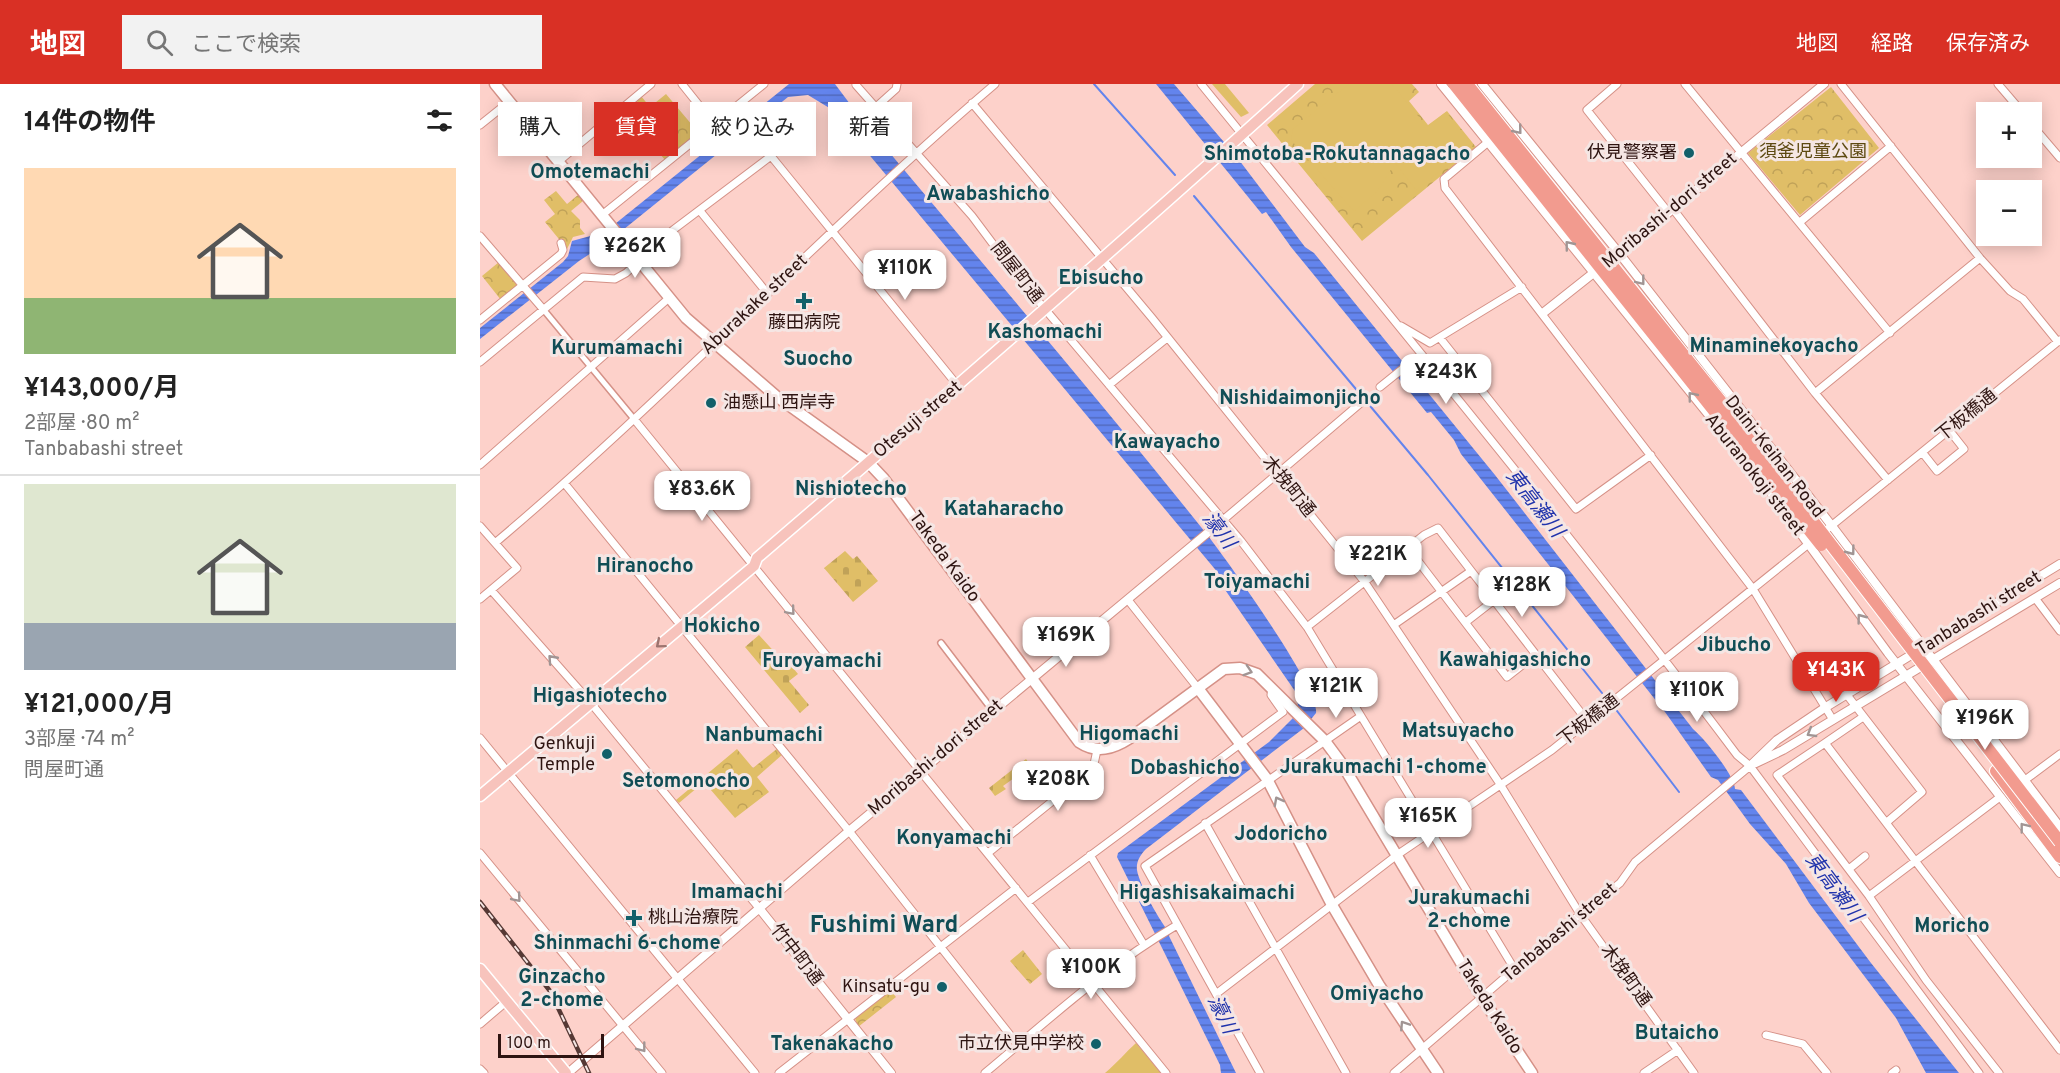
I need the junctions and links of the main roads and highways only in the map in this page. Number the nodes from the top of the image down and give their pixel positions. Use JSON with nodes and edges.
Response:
{"nodes":[{"id":1,"x":495,"y":84,"type":"edge"},
{"id":2,"x":1298,"y":84,"type":"edge"},
{"id":3,"x":1454,"y":84,"type":"edge"},
{"id":4,"x":1467,"y":84,"type":"edge"},
{"id":5,"x":868,"y":462,"type":"junction"},
{"id":6,"x":1197,"y":687,"type":"junction"},
{"id":7,"x":480,"y":796,"type":"edge"},
{"id":8,"x":2060,"y":842,"type":"edge"},
{"id":9,"x":2060,"y":857,"type":"edge"},
{"id":10,"x":480,"y":969,"type":"edge"},
{"id":11,"x":567,"y":1073,"type":"edge"},
{"id":12,"x":1438,"y":1073,"type":"edge"},
{"id":13,"x":1532,"y":1073,"type":"edge"}],
"edges":[{"from":1,"to":5,"type":"main road","name":"Takeda Kaido"},
{"from":2,"to":5,"type":"main road","name":"Otesuji street"},
{"from":3,"to":9,"type":"highway","name":"Daini-Keihan Road","bridge":true},
{"from":4,"to":8,"type":"highway","name":"Daini-Keihan Road","bridge":true},
{"from":5,"to":6,"type":"main road","name":"Takeda Kaido"},
{"from":5,"to":7,"type":"main road","name":"Otesuji street","one_way":true},
{"from":12,"to":6,"type":"main road","one_way":true},
{"from":6,"to":13,"type":"main road","name":"Takeda Kaido","one_way":true},
{"from":10,"to":11,"type":"main road"}]}
